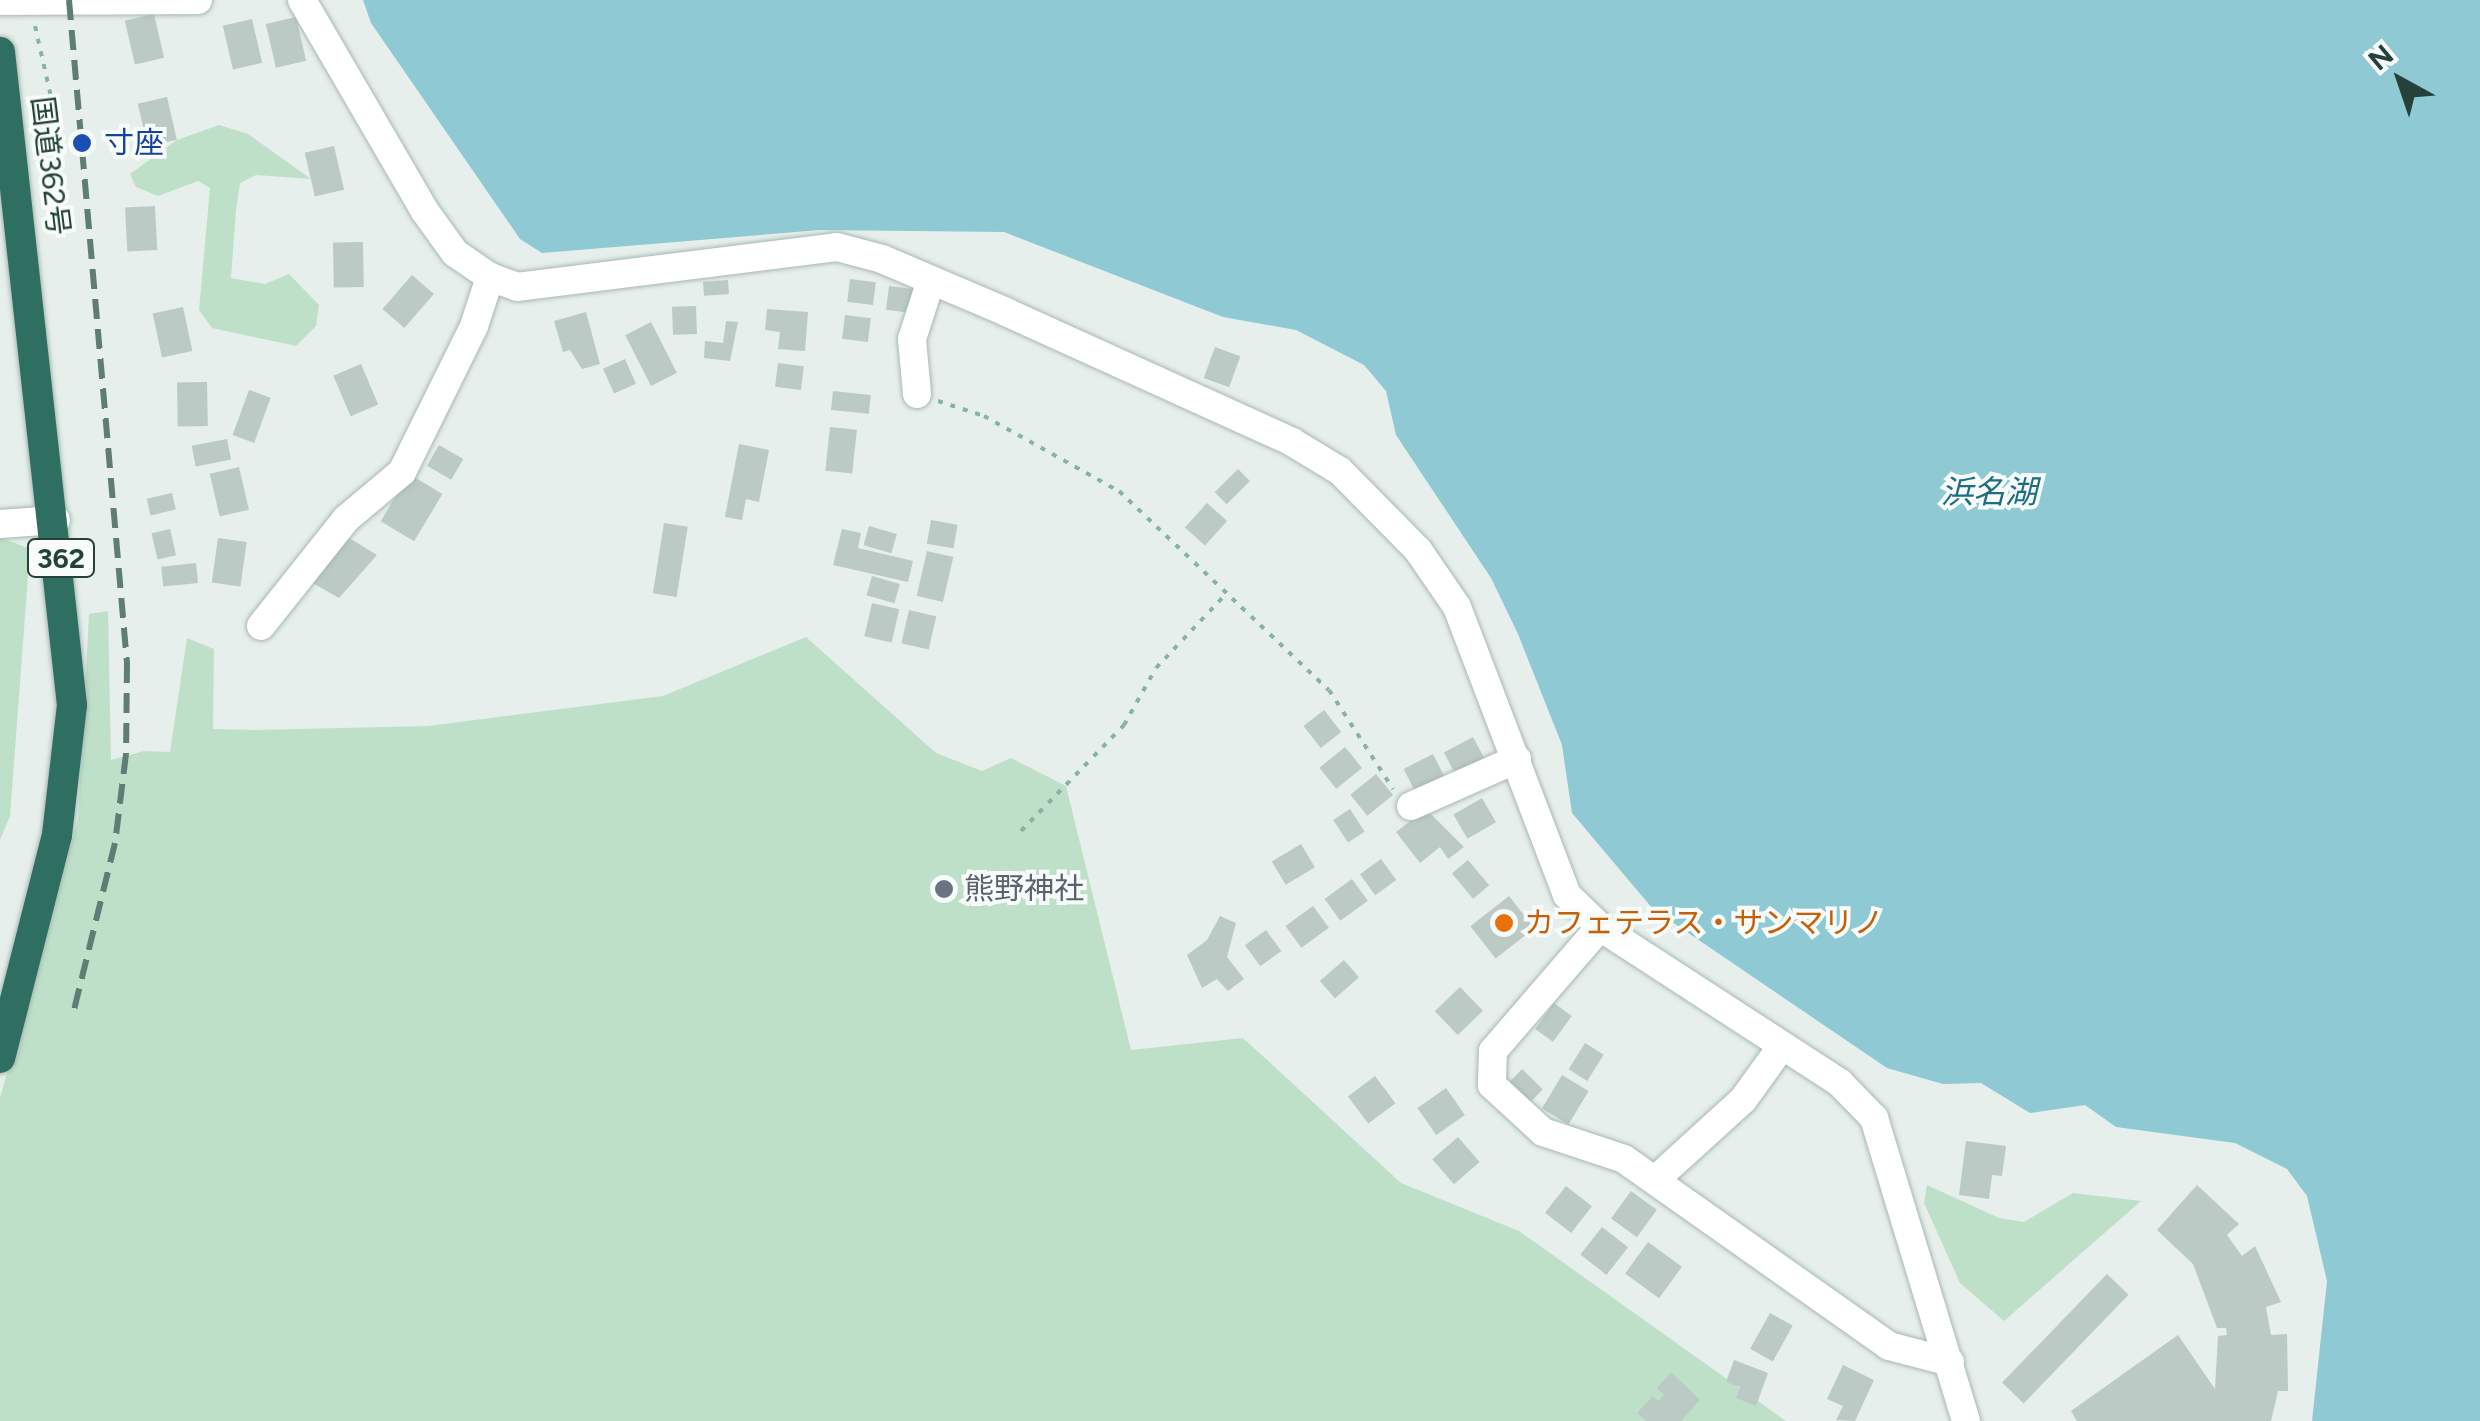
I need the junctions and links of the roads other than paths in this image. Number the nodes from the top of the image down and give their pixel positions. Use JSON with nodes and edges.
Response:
{"nodes":[{"id":1,"x":198,"y":0,"type":"edge"},
{"id":2,"x":302,"y":0,"type":"edge"},
{"id":3,"x":0,"y":1,"type":"edge"},
{"id":4,"x":34,"y":2,"type":"edge"},
{"id":5,"x":0,"y":52,"type":"edge"},
{"id":6,"x":7,"y":158,"type":"edge"},
{"id":7,"x":490,"y":278,"type":"junction"},
{"id":8,"x":931,"y":280,"type":"junction"},
{"id":9,"x":917,"y":394,"type":"road end"},
{"id":10,"x":56,"y":520,"type":"junction"},
{"id":11,"x":0,"y":524,"type":"edge"},
{"id":12,"x":261,"y":626,"type":"dead end"},
{"id":13,"x":1516,"y":758,"type":"junction"},
{"id":14,"x":1411,"y":806,"type":"road end"},
{"id":15,"x":1600,"y":927,"type":"junction"},
{"id":16,"x":1782,"y":1046,"type":"junction"},
{"id":17,"x":0,"y":1058,"type":"edge"},
{"id":18,"x":1655,"y":1180,"type":"junction"},
{"id":19,"x":1950,"y":1362,"type":"junction"},
{"id":20,"x":1966,"y":1421,"type":"edge"}],
"edges":[{"from":1,"to":4,"type":"street"},
{"from":2,"to":7,"type":"street"},
{"from":3,"to":4,"type":"street"},
{"from":5,"to":6,"type":"highway","name":"国道362号","number":"362"},
{"from":6,"to":10,"type":"highway","name":"国道362号","number":"362"},
{"from":7,"to":8,"type":"street"},
{"from":7,"to":12,"type":"street"},
{"from":8,"to":9,"type":"street"},
{"from":8,"to":13,"type":"street"},
{"from":10,"to":11,"type":"street"},
{"from":10,"to":17,"type":"highway","name":"国道362号","number":"362"},
{"from":13,"to":14,"type":"street"},
{"from":13,"to":15,"type":"street"},
{"from":15,"to":16,"type":"street"},
{"from":15,"to":18,"type":"street"},
{"from":16,"to":18,"type":"street"},
{"from":16,"to":19,"type":"street"},
{"from":18,"to":19,"type":"street"},
{"from":19,"to":20,"type":"street"}]}
